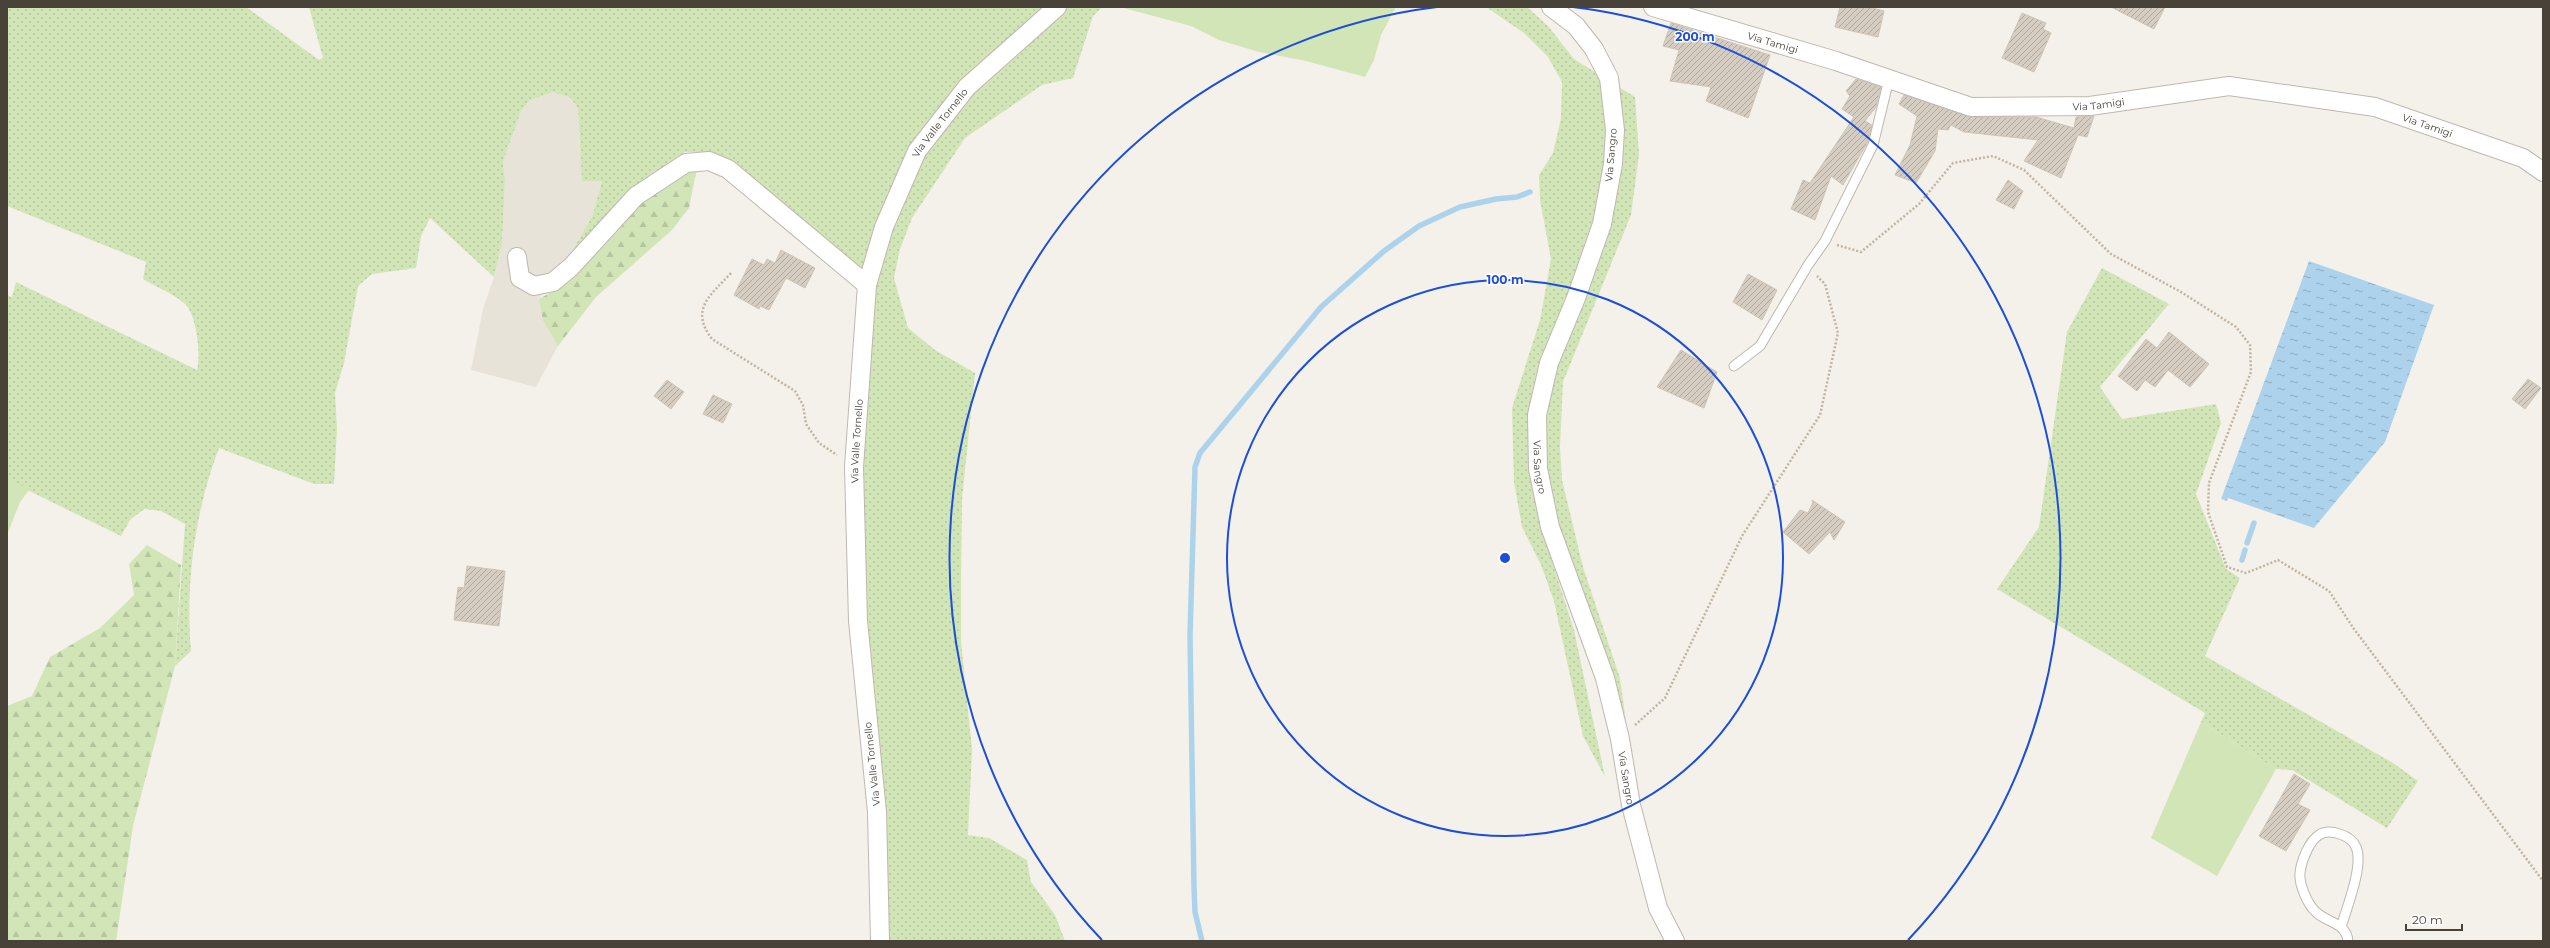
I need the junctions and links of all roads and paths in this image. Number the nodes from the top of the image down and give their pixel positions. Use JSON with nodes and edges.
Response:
{"nodes":[{"id":1,"x":1057,"y":7,"type":"edge"},
{"id":2,"x":1551,"y":7,"type":"edge"},
{"id":3,"x":1653,"y":7,"type":"edge"},
{"id":4,"x":1889,"y":79,"type":"junction"},
{"id":5,"x":2543,"y":172,"type":"edge"},
{"id":6,"x":1826,"y":241,"type":"junction"},
{"id":7,"x":517,"y":257,"type":"dead end"},
{"id":8,"x":1808,"y":265,"type":"junction"},
{"id":9,"x":731,"y":272,"type":"dead end"},
{"id":10,"x":867,"y":285,"type":"junction"},
{"id":11,"x":1734,"y":366,"type":"dead end"},
{"id":12,"x":855,"y":457,"type":"junction"},
{"id":13,"x":1620,"y":739,"type":"junction"},
{"id":14,"x":2543,"y":881,"type":"edge"},
{"id":15,"x":2342,"y":926,"type":"junction"},
{"id":16,"x":880,"y":941,"type":"edge"},
{"id":17,"x":1675,"y":941,"type":"edge"},
{"id":18,"x":2348,"y":941,"type":"edge"}],
"edges":[{"from":1,"to":10,"type":"street","name":"Via Valle Tornello"},
{"from":2,"to":13,"type":"street","name":"Via Sangro"},
{"from":3,"to":4,"type":"street","name":"Via Tamigi"},
{"from":4,"to":5,"type":"street","name":"Via Tamigi"},
{"from":4,"to":6,"type":"lane"},
{"from":6,"to":8,"type":"lane"},
{"from":6,"to":14,"type":"path"},
{"from":7,"to":10,"type":"street"},
{"from":8,"to":11,"type":"lane"},
{"from":8,"to":13,"type":"path"},
{"from":9,"to":12,"type":"path"},
{"from":10,"to":12,"type":"street","name":"Via Valle Tornello"},
{"from":12,"to":16,"type":"street","name":"Via Valle Tornello"},
{"from":13,"to":17,"type":"street","name":"Via Sangro"},
{"from":15,"to":15,"type":"lane"},
{"from":15,"to":18,"type":"lane"}]}
